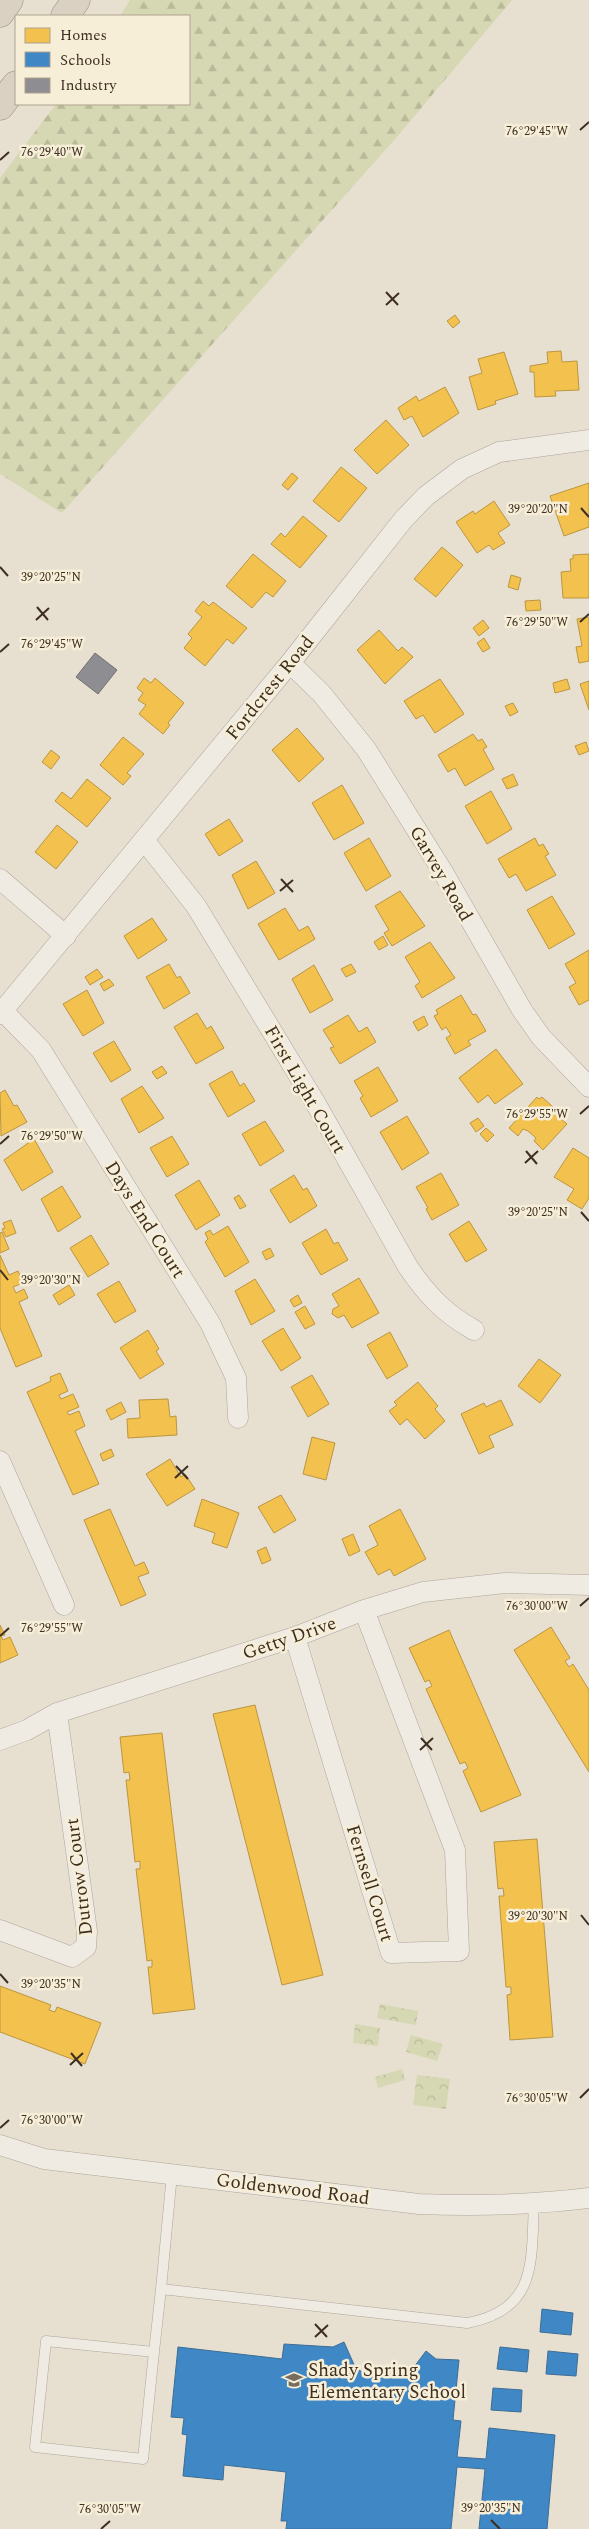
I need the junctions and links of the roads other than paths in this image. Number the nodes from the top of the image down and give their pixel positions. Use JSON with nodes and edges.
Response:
{"nodes":[{"id":1,"x":9,"y":0,"type":"edge"},
{"id":2,"x":76,"y":0,"type":"edge"},
{"id":3,"x":0,"y":13,"type":"edge"},
{"id":4,"x":66,"y":15,"type":"edge"},
{"id":5,"x":15,"y":86,"type":"edge"},
{"id":6,"x":0,"y":106,"type":"edge"},
{"id":7,"x":589,"y":440,"type":"edge"},
{"id":8,"x":290,"y":663,"type":"junction"},
{"id":9,"x":144,"y":840,"type":"junction"},
{"id":10,"x":0,"y":879,"type":"edge"},
{"id":11,"x":66,"y":936,"type":"junction"},
{"id":12,"x":1,"y":1012,"type":"edge"},
{"id":13,"x":589,"y":1087,"type":"edge"},
{"id":14,"x":474,"y":1330,"type":"dead end"},
{"id":15,"x":238,"y":1418,"type":"dead end"},
{"id":16,"x":0,"y":1461,"type":"edge"},
{"id":17,"x":589,"y":1585,"type":"edge"},
{"id":18,"x":64,"y":1605,"type":"dead end"},
{"id":19,"x":364,"y":1610,"type":"junction"},
{"id":20,"x":295,"y":1637,"type":"junction"},
{"id":21,"x":57,"y":1714,"type":"junction"},
{"id":22,"x":0,"y":1740,"type":"edge"},
{"id":23,"x":0,"y":1930,"type":"edge"},
{"id":24,"x":0,"y":2145,"type":"edge"},
{"id":25,"x":172,"y":2174,"type":"junction"},
{"id":26,"x":589,"y":2198,"type":"edge"},
{"id":27,"x":534,"y":2203,"type":"junction"},
{"id":28,"x":161,"y":2288,"type":"junction"},
{"id":29,"x":154,"y":2352,"type":"junction"}],
"edges":[{"from":1,"to":3,"type":"highway"},
{"from":2,"to":4,"type":"highway"},
{"from":5,"to":6,"type":"highway"},
{"from":7,"to":8,"type":"street","name":"Fordcrest Road"},
{"from":8,"to":9,"type":"street","name":"Fordcrest Road"},
{"from":8,"to":13,"type":"street","name":"Garvey Road"},
{"from":9,"to":11,"type":"street","name":"Fordcrest Road"},
{"from":9,"to":14,"type":"street","name":"First Light Court"},
{"from":10,"to":11,"type":"street"},
{"from":11,"to":12,"type":"street","name":"Fordcrest Road"},
{"from":12,"to":15,"type":"street","name":"Days End Court"},
{"from":16,"to":18,"type":"street"},
{"from":17,"to":19,"type":"street","name":"Getty Drive"},
{"from":19,"to":20,"type":"street","name":"Getty Drive"},
{"from":19,"to":20,"type":"street","name":"Fernsell Court"},
{"from":20,"to":21,"type":"street","name":"Getty Drive"},
{"from":21,"to":22,"type":"street","name":"Getty Drive"},
{"from":21,"to":23,"type":"street","name":"Dutrow Court"},
{"from":24,"to":25,"type":"street","name":"Goldenwood Road"},
{"from":25,"to":27,"type":"street","name":"Goldenwood Road"},
{"from":25,"to":28,"type":"lane"},
{"from":26,"to":27,"type":"street","name":"Goldenwood Road"},
{"from":27,"to":28,"type":"lane"},
{"from":28,"to":29,"type":"lane"},
{"from":29,"to":29,"type":"lane"}]}
